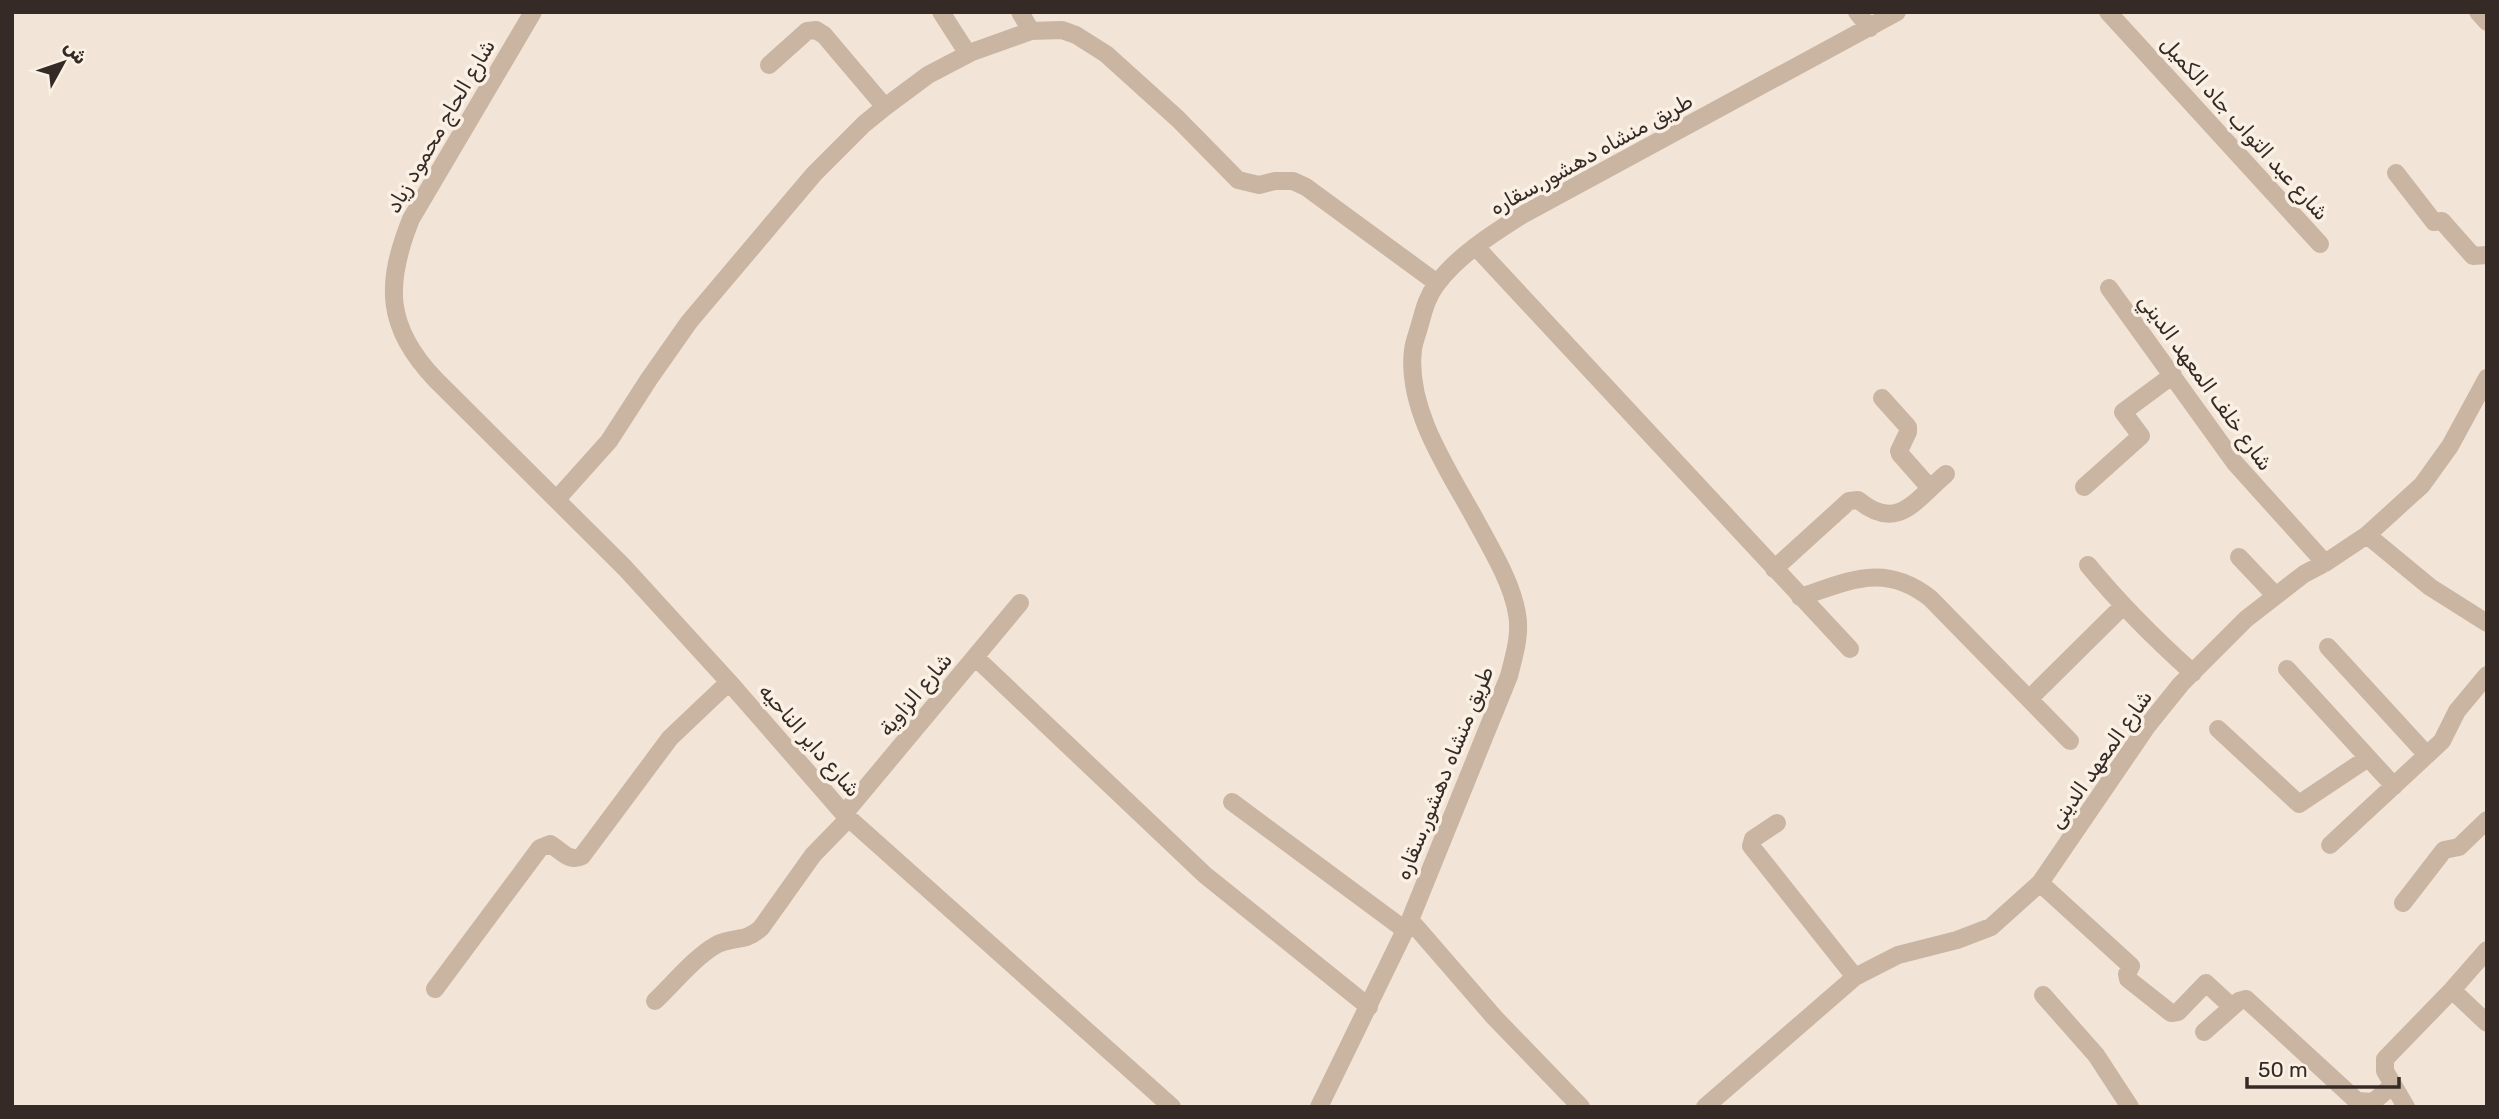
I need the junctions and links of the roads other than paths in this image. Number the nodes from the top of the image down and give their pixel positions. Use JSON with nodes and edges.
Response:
{"nodes":[{"id":1,"x":533,"y":12,"type":"edge"},
{"id":2,"x":941,"y":12,"type":"edge"},
{"id":3,"x":1020,"y":12,"type":"edge"},
{"id":4,"x":1857,"y":12,"type":"edge"},
{"id":5,"x":1897,"y":12,"type":"edge"},
{"id":6,"x":2108,"y":12,"type":"edge"},
{"id":7,"x":2478,"y":12,"type":"edge"},
{"id":8,"x":2487,"y":22,"type":"edge"},
{"id":9,"x":1870,"y":28,"type":"junction"},
{"id":10,"x":1031,"y":31,"type":"junction"},
{"id":11,"x":968,"y":54,"type":"junction"},
{"id":12,"x":769,"y":65,"type":"dead end"},
{"id":13,"x":885,"y":107,"type":"junction"},
{"id":14,"x":2396,"y":173,"type":"dead end"},
{"id":15,"x":2320,"y":244,"type":"dead end"},
{"id":16,"x":1476,"y":247,"type":"junction"},
{"id":17,"x":2487,"y":255,"type":"edge"},
{"id":18,"x":1437,"y":283,"type":"junction"},
{"id":19,"x":2109,"y":288,"type":"dead end"},
{"id":20,"x":2173,"y":375,"type":"junction"},
{"id":21,"x":2487,"y":378,"type":"edge"},
{"id":22,"x":436,"y":380,"type":"joint"},
{"id":23,"x":1882,"y":398,"type":"dead end"},
{"id":24,"x":1946,"y":474,"type":"dead end"},
{"id":25,"x":2084,"y":487,"type":"dead end"},
{"id":26,"x":1930,"y":488,"type":"junction"},
{"id":27,"x":557,"y":499,"type":"junction"},
{"id":28,"x":2367,"y":535,"type":"junction"},
{"id":29,"x":2239,"y":557,"type":"dead end"},
{"id":30,"x":2325,"y":563,"type":"junction"},
{"id":31,"x":2088,"y":565,"type":"dead end"},
{"id":32,"x":1774,"y":569,"type":"junction"},
{"id":33,"x":2275,"y":595,"type":"junction"},
{"id":34,"x":1800,"y":597,"type":"junction"},
{"id":35,"x":1020,"y":603,"type":"dead end"},
{"id":36,"x":2123,"y":607,"type":"junction"},
{"id":37,"x":2487,"y":623,"type":"edge"},
{"id":38,"x":2328,"y":647,"type":"dead end"},
{"id":39,"x":1850,"y":649,"type":"dead end"},
{"id":40,"x":975,"y":657,"type":"junction"},
{"id":41,"x":2287,"y":669,"type":"dead end"},
{"id":42,"x":2193,"y":673,"type":"junction"},
{"id":43,"x":2487,"y":675,"type":"edge"},
{"id":44,"x":729,"y":682,"type":"junction"},
{"id":45,"x":2029,"y":699,"type":"junction"},
{"id":46,"x":2218,"y":729,"type":"dead end"},
{"id":47,"x":2070,"y":741,"type":"dead end"},
{"id":48,"x":2427,"y":755,"type":"junction"},
{"id":49,"x":2368,"y":758,"type":"junction"},
{"id":50,"x":2394,"y":786,"type":"junction"},
{"id":51,"x":1232,"y":802,"type":"dead end"},
{"id":52,"x":846,"y":816,"type":"junction"},
{"id":53,"x":2487,"y":820,"type":"edge"},
{"id":54,"x":1777,"y":822,"type":"dead end"},
{"id":55,"x":2330,"y":845,"type":"dead end"},
{"id":56,"x":2040,"y":883,"type":"junction"},
{"id":57,"x":2403,"y":903,"type":"dead end"},
{"id":58,"x":1407,"y":925,"type":"junction"},
{"id":59,"x":2487,"y":950,"type":"edge"},
{"id":60,"x":1855,"y":977,"type":"junction"},
{"id":61,"x":435,"y":989,"type":"dead end"},
{"id":62,"x":2452,"y":990,"type":"junction"},
{"id":63,"x":2043,"y":995,"type":"dead end"},
{"id":64,"x":655,"y":1001,"type":"dead end"},
{"id":65,"x":1369,"y":1007,"type":"junction"},
{"id":66,"x":2232,"y":1007,"type":"junction"},
{"id":67,"x":2487,"y":1024,"type":"edge"},
{"id":68,"x":2204,"y":1032,"type":"dead end"},
{"id":69,"x":2393,"y":1086,"type":"junction"},
{"id":70,"x":1172,"y":1107,"type":"edge"},
{"id":71,"x":1319,"y":1107,"type":"edge"},
{"id":72,"x":1581,"y":1107,"type":"edge"},
{"id":73,"x":1705,"y":1107,"type":"edge"},
{"id":74,"x":2130,"y":1107,"type":"edge"},
{"id":75,"x":2406,"y":1107,"type":"edge"}],
"edges":[{"from":1,"to":22,"type":"street","name":"شارع الحاج محمود زياد"},
{"from":2,"to":11,"type":"street"},
{"from":3,"to":10,"type":"street"},
{"from":4,"to":9,"type":"street"},
{"from":5,"to":9,"type":"street","name":"طريق منشاه دهشور,سقاره"},
{"from":6,"to":15,"type":"street","name":"شارع عبد التواب جاد الكميل"},
{"from":7,"to":8,"type":"street"},
{"from":9,"to":16,"type":"street","name":"طريق منشاه دهشور,سقاره"},
{"from":10,"to":11,"type":"street"},
{"from":10,"to":18,"type":"street"},
{"from":11,"to":13,"type":"street"},
{"from":12,"to":13,"type":"street"},
{"from":13,"to":27,"type":"street"},
{"from":14,"to":17,"type":"street"},
{"from":16,"to":18,"type":"street","name":"طريق منشاه دهشور,سقاره"},
{"from":16,"to":32,"type":"street"},
{"from":18,"to":58,"type":"street","name":"طريق منشاه دهشور,سقاره"},
{"from":19,"to":20,"type":"street","name":"شارع خلف المعهد الديني"},
{"from":20,"to":25,"type":"street"},
{"from":20,"to":30,"type":"street","name":"شارع خلف المعهد الديني"},
{"from":21,"to":28,"type":"street","name":"شارع المعهد الدينى"},
{"from":22,"to":27,"type":"street","name":"شارع داير الناحيه"},
{"from":23,"to":26,"type":"street"},
{"from":24,"to":26,"type":"street"},
{"from":26,"to":32,"type":"street"},
{"from":27,"to":44,"type":"street","name":"شارع داير الناحيه"},
{"from":28,"to":30,"type":"street","name":"شارع المعهد الدينى"},
{"from":28,"to":37,"type":"street"},
{"from":29,"to":33,"type":"street"},
{"from":30,"to":33,"type":"street","name":"شارع المعهد الدينى"},
{"from":31,"to":36,"type":"street"},
{"from":32,"to":34,"type":"street"},
{"from":33,"to":42,"type":"street","name":"شارع المعهد الدينى"},
{"from":34,"to":39,"type":"street"},
{"from":34,"to":45,"type":"street"},
{"from":35,"to":40,"type":"street","name":"شارع الزاوية"},
{"from":36,"to":42,"type":"street"},
{"from":36,"to":45,"type":"street"},
{"from":38,"to":48,"type":"street"},
{"from":40,"to":52,"type":"street","name":"شارع الزاوية"},
{"from":40,"to":65,"type":"street"},
{"from":41,"to":49,"type":"street"},
{"from":42,"to":56,"type":"street","name":"شارع المعهد الدينى"},
{"from":43,"to":48,"type":"street"},
{"from":44,"to":52,"type":"street","name":"شارع داير الناحيه"},
{"from":44,"to":61,"type":"street"},
{"from":45,"to":47,"type":"street"},
{"from":46,"to":49,"type":"street"},
{"from":48,"to":50,"type":"street"},
{"from":49,"to":50,"type":"street"},
{"from":50,"to":55,"type":"street"},
{"from":51,"to":58,"type":"street"},
{"from":52,"to":64,"type":"street","name":"شارع الزاوية"},
{"from":52,"to":70,"type":"street","name":"شارع داير الناحيه"},
{"from":53,"to":57,"type":"street"},
{"from":54,"to":60,"type":"street"},
{"from":56,"to":60,"type":"street","name":"شارع المعهد الدينى"},
{"from":56,"to":66,"type":"street"},
{"from":58,"to":65,"type":"street","name":"طريق منشاه دهشور,سقاره"},
{"from":58,"to":72,"type":"street"},
{"from":59,"to":62,"type":"street"},
{"from":60,"to":73,"type":"street","name":"شارع المعهد الدينى"},
{"from":62,"to":67,"type":"street"},
{"from":62,"to":69,"type":"street"},
{"from":63,"to":74,"type":"street"},
{"from":65,"to":71,"type":"street","name":"طريق منشاه دهشور,سقاره"},
{"from":66,"to":68,"type":"street"},
{"from":66,"to":69,"type":"street"},
{"from":69,"to":75,"type":"street"}]}
